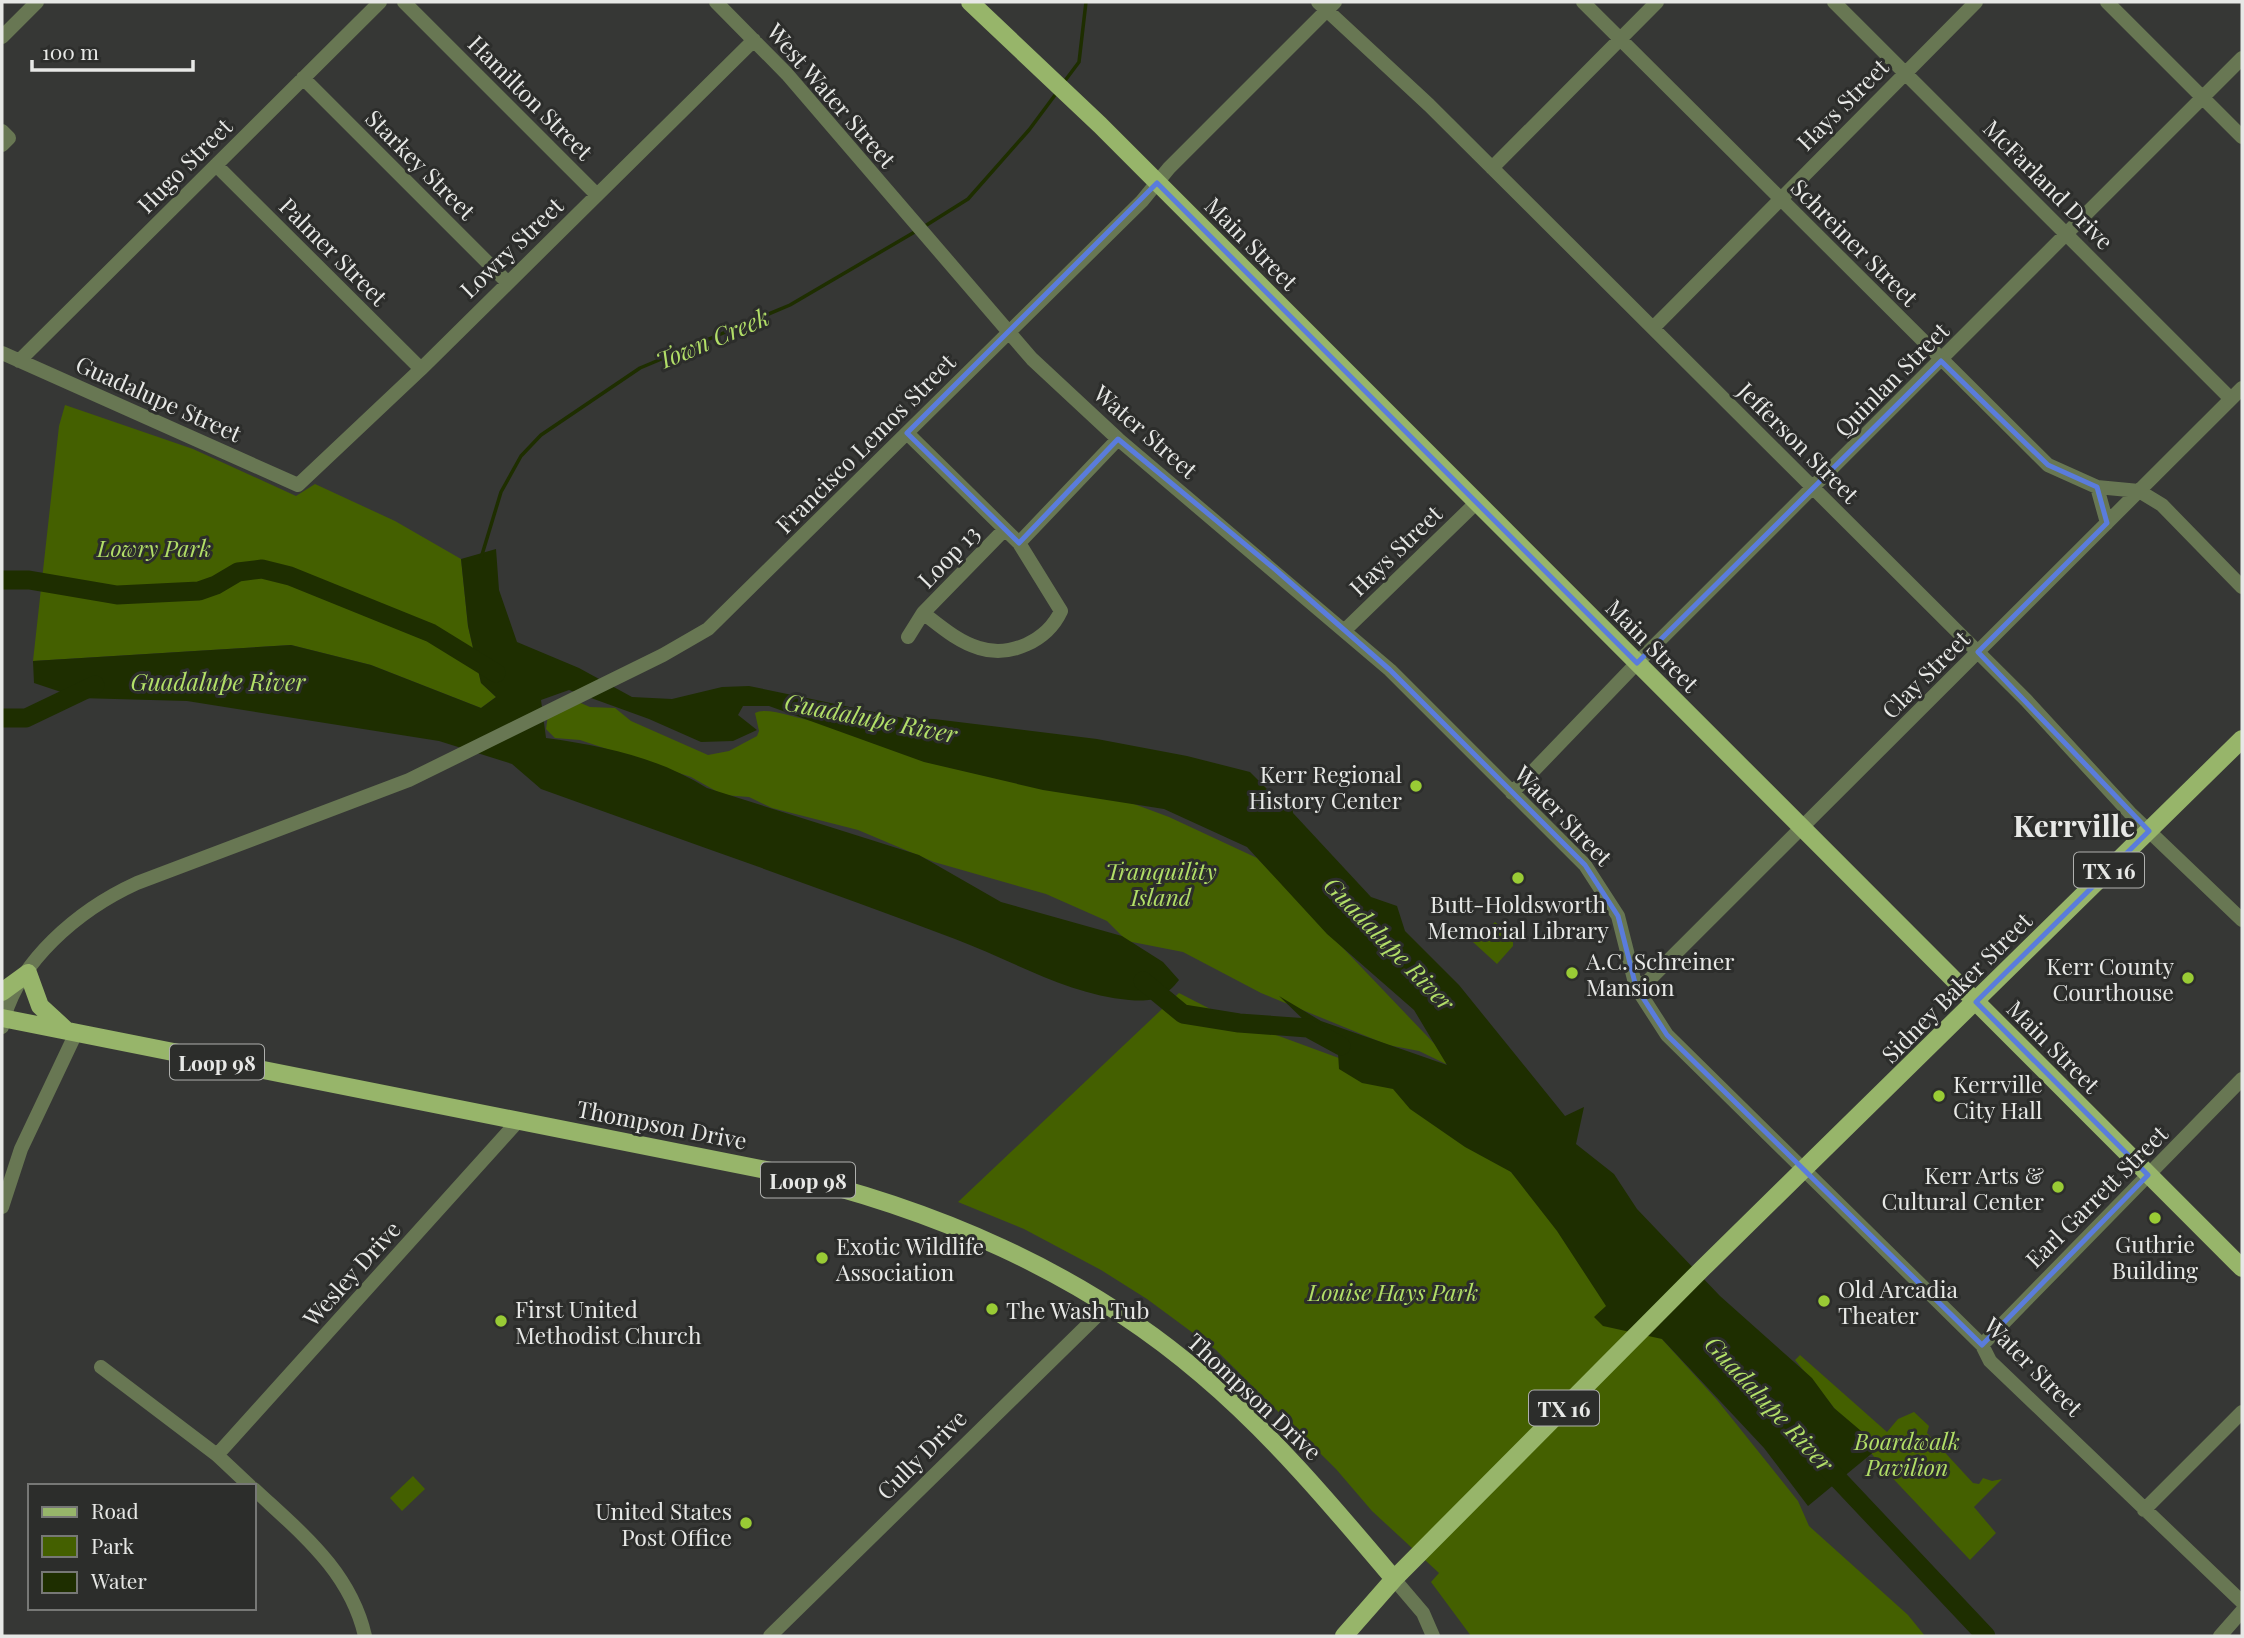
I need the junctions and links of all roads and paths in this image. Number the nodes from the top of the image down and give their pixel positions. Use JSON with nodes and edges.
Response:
{"nodes":[{"id":1,"x":37,"y":2,"type":"edge"},
{"id":2,"x":380,"y":2,"type":"edge"},
{"id":3,"x":404,"y":2,"type":"edge"},
{"id":4,"x":716,"y":2,"type":"edge"},
{"id":5,"x":970,"y":2,"type":"edge"},
{"id":6,"x":1583,"y":2,"type":"edge"},
{"id":7,"x":1657,"y":2,"type":"edge"},
{"id":8,"x":1834,"y":2,"type":"edge"},
{"id":9,"x":1976,"y":2,"type":"edge"},
{"id":10,"x":2107,"y":2,"type":"edge"},
{"id":11,"x":1327,"y":4,"type":"edge"},
{"id":12,"x":2,"y":37,"type":"edge"},
{"id":13,"x":1620,"y":39,"type":"junction"},
{"id":14,"x":754,"y":40,"type":"junction"},
{"id":15,"x":2242,"y":58,"type":"edge"},
{"id":16,"x":1906,"y":73,"type":"junction"},
{"id":17,"x":303,"y":78,"type":"junction"},
{"id":18,"x":2202,"y":98,"type":"junction"},
{"id":19,"x":2242,"y":137,"type":"edge"},
{"id":20,"x":216,"y":165,"type":"junction"},
{"id":21,"x":1492,"y":168,"type":"junction"},
{"id":22,"x":1157,"y":183,"type":"junction"},
{"id":23,"x":885,"y":190,"type":"joint"},
{"id":24,"x":597,"y":195,"type":"junction"},
{"id":25,"x":1780,"y":198,"type":"junction"},
{"id":26,"x":2068,"y":235,"type":"junction"},
{"id":27,"x":507,"y":282,"type":"junction"},
{"id":28,"x":1653,"y":328,"type":"junction"},
{"id":29,"x":1008,"y":333,"type":"junction"},
{"id":30,"x":2,"y":353,"type":"edge"},
{"id":31,"x":19,"y":361,"type":"junction"},
{"id":32,"x":1941,"y":361,"type":"junction"},
{"id":33,"x":421,"y":369,"type":"junction"},
{"id":34,"x":2242,"y":388,"type":"edge"},
{"id":35,"x":2231,"y":399,"type":"junction"},
{"id":36,"x":907,"y":433,"type":"junction"},
{"id":37,"x":1118,"y":439,"type":"junction"},
{"id":38,"x":298,"y":485,"type":"joint"},
{"id":39,"x":2098,"y":487,"type":"junction"},
{"id":40,"x":1813,"y":488,"type":"junction"},
{"id":41,"x":2139,"y":491,"type":"junction"},
{"id":42,"x":1476,"y":503,"type":"junction"},
{"id":43,"x":2107,"y":523,"type":"junction"},
{"id":44,"x":1004,"y":530,"type":"junction"},
{"id":45,"x":1019,"y":543,"type":"junction"},
{"id":46,"x":2242,"y":587,"type":"edge"},
{"id":47,"x":923,"y":614,"type":"junction"},
{"id":48,"x":1345,"y":630,"type":"junction"},
{"id":49,"x":908,"y":637,"type":"dead end"},
{"id":50,"x":1978,"y":652,"type":"junction"},
{"id":51,"x":1637,"y":663,"type":"junction"},
{"id":52,"x":2242,"y":739,"type":"edge"},
{"id":53,"x":1512,"y":793,"type":"junction"},
{"id":54,"x":1803,"y":829,"type":"junction"},
{"id":55,"x":2148,"y":831,"type":"junction"},
{"id":56,"x":2242,"y":920,"type":"edge"},
{"id":57,"x":27,"y":973,"type":"junction"},
{"id":58,"x":1636,"y":987,"type":"junction"},
{"id":59,"x":2,"y":992,"type":"edge"},
{"id":60,"x":1976,"y":1002,"type":"junction"},
{"id":61,"x":2,"y":1021,"type":"edge"},
{"id":62,"x":72,"y":1032,"type":"junction"},
{"id":63,"x":2242,"y":1079,"type":"edge"},
{"id":64,"x":519,"y":1120,"type":"junction"},
{"id":65,"x":1805,"y":1171,"type":"junction"},
{"id":66,"x":2148,"y":1175,"type":"junction"},
{"id":67,"x":2,"y":1207,"type":"edge"},
{"id":68,"x":2242,"y":1268,"type":"edge"},
{"id":69,"x":1107,"y":1306,"type":"junction"},
{"id":70,"x":1982,"y":1345,"type":"junction"},
{"id":71,"x":101,"y":1367,"type":"dead end"},
{"id":72,"x":2242,"y":1412,"type":"edge"},
{"id":73,"x":217,"y":1455,"type":"junction"},
{"id":74,"x":248,"y":1484,"type":"edge"},
{"id":75,"x":256,"y":1492,"type":"edge"},
{"id":76,"x":2144,"y":1510,"type":"junction"},
{"id":77,"x":1394,"y":1579,"type":"junction"},
{"id":78,"x":2242,"y":1602,"type":"edge"},
{"id":79,"x":2242,"y":1611,"type":"edge"},
{"id":80,"x":365,"y":1636,"type":"edge"},
{"id":81,"x":769,"y":1636,"type":"edge"},
{"id":82,"x":1344,"y":1636,"type":"edge"},
{"id":83,"x":1433,"y":1636,"type":"edge"},
{"id":84,"x":2220,"y":1636,"type":"edge"}],
"edges":[{"from":1,"to":12,"type":"street"},
{"from":2,"to":17,"type":"street","name":"Hugo Street"},
{"from":3,"to":24,"type":"street","name":"Hamilton Street"},
{"from":4,"to":14,"type":"street","name":"West Water Street"},
{"from":5,"to":22,"type":"main road","name":"Main Street"},
{"from":6,"to":13,"type":"street","name":"Schreiner Street"},
{"from":7,"to":13,"type":"street"},
{"from":8,"to":16,"type":"street","name":"McFarland Drive"},
{"from":9,"to":16,"type":"street","name":"Hays Street"},
{"from":10,"to":18,"type":"street"},
{"from":11,"to":21,"type":"street","name":"Jefferson Street"},
{"from":11,"to":22,"type":"street","name":"Francisco Lemos Street"},
{"from":13,"to":21,"type":"street"},
{"from":13,"to":25,"type":"street","name":"Schreiner Street"},
{"from":14,"to":23,"type":"street","name":"West Water Street"},
{"from":14,"to":24,"type":"street","name":"Lowry Street"},
{"from":15,"to":18,"type":"street","name":"Quinlan Street"},
{"from":16,"to":25,"type":"street","name":"Hays Street"},
{"from":16,"to":26,"type":"street","name":"McFarland Drive"},
{"from":17,"to":20,"type":"street","name":"Hugo Street"},
{"from":17,"to":27,"type":"street","name":"Starkey Street"},
{"from":18,"to":19,"type":"street"},
{"from":18,"to":26,"type":"street","name":"Quinlan Street"},
{"from":20,"to":31,"type":"street","name":"Hugo Street"},
{"from":20,"to":33,"type":"street","name":"Palmer Street"},
{"from":21,"to":28,"type":"street","name":"Jefferson Street"},
{"from":22,"to":29,"type":"street","name":"Francisco Lemos Street"},
{"from":22,"to":42,"type":"main road","name":"Main Street"},
{"from":23,"to":29,"type":"street","name":"Water Street"},
{"from":24,"to":27,"type":"street","name":"Lowry Street"},
{"from":25,"to":28,"type":"street","name":"Hays Street"},
{"from":25,"to":32,"type":"street","name":"Schreiner Street"},
{"from":26,"to":32,"type":"street","name":"Quinlan Street"},
{"from":26,"to":35,"type":"street","name":"McFarland Drive"},
{"from":27,"to":33,"type":"street","name":"Lowry Street"},
{"from":28,"to":40,"type":"street","name":"Jefferson Street"},
{"from":29,"to":36,"type":"street","name":"Francisco Lemos Street"},
{"from":29,"to":37,"type":"street","name":"Water Street"},
{"from":30,"to":31,"type":"street","name":"Guadalupe Street"},
{"from":31,"to":38,"type":"street","name":"Guadalupe Street"},
{"from":32,"to":39,"type":"street","name":"Schreiner Street"},
{"from":32,"to":40,"type":"street","name":"Quinlan Street"},
{"from":33,"to":38,"type":"street","name":"Lowry Street"},
{"from":34,"to":35,"type":"street","name":"Clay Street"},
{"from":35,"to":41,"type":"street","name":"Clay Street"},
{"from":36,"to":44,"type":"street"},
{"from":36,"to":57,"type":"street","name":"Francisco Lemos Street"},
{"from":37,"to":45,"type":"street"},
{"from":37,"to":48,"type":"street","name":"Water Street"},
{"from":39,"to":41,"type":"street","name":"Schreiner Street"},
{"from":39,"to":43,"type":"street"},
{"from":40,"to":50,"type":"street","name":"Jefferson Street"},
{"from":40,"to":51,"type":"street","name":"Quinlan Street"},
{"from":41,"to":43,"type":"street","name":"Clay Street"},
{"from":41,"to":46,"type":"street","name":"Schreiner Street"},
{"from":42,"to":48,"type":"street","name":"Hays Street"},
{"from":42,"to":51,"type":"main road","name":"Main Street"},
{"from":43,"to":50,"type":"street","name":"Clay Street"},
{"from":44,"to":45,"type":"street"},
{"from":44,"to":47,"type":"street","name":"Loop 13"},
{"from":45,"to":47,"type":"street","name":"Loop 13"},
{"from":47,"to":49,"type":"street","name":"Loop 13"},
{"from":48,"to":53,"type":"street","name":"Water Street"},
{"from":50,"to":54,"type":"street","name":"Clay Street"},
{"from":50,"to":55,"type":"street","name":"Jefferson Street"},
{"from":51,"to":53,"type":"street","name":"Quinlan Street"},
{"from":51,"to":54,"type":"main road","name":"Main Street"},
{"from":52,"to":55,"type":"main road","name":"Sidney Baker Street","number":"TX 16"},
{"from":53,"to":58,"type":"street","name":"Water Street"},
{"from":54,"to":58,"type":"street","name":"Clay Street"},
{"from":54,"to":60,"type":"main road","name":"Main Street"},
{"from":55,"to":56,"type":"street","name":"Jefferson Street"},
{"from":55,"to":60,"type":"main road","name":"Sidney Baker Street","number":"TX 16"},
{"from":57,"to":59,"type":"main road"},
{"from":57,"to":61,"type":"street","name":"Francisco Lemos Street"},
{"from":57,"to":62,"type":"main road"},
{"from":58,"to":65,"type":"street","name":"Water Street"},
{"from":60,"to":65,"type":"main road","name":"Sidney Baker Street","number":"TX 16"},
{"from":60,"to":66,"type":"main road","name":"Main Street"},
{"from":61,"to":62,"type":"main road","name":"Thompson Drive","number":"Loop 98"},
{"from":62,"to":64,"type":"main road","name":"Thompson Drive","number":"Loop 98"},
{"from":62,"to":67,"type":"street"},
{"from":63,"to":66,"type":"street","name":"Earl Garrett Street"},
{"from":64,"to":69,"type":"main road","name":"Thompson Drive","number":"Loop 98"},
{"from":64,"to":73,"type":"street","name":"Wesley Drive"},
{"from":65,"to":70,"type":"street","name":"Water Street"},
{"from":65,"to":77,"type":"main road","name":"Sidney Baker Street","number":"TX 16"},
{"from":66,"to":68,"type":"main road","name":"Main Street"},
{"from":66,"to":70,"type":"street","name":"Earl Garrett Street"},
{"from":69,"to":77,"type":"main road","name":"Thompson Drive","number":"Loop 98"},
{"from":69,"to":81,"type":"street","name":"Cully Drive"},
{"from":70,"to":76,"type":"street","name":"Water Street"},
{"from":71,"to":73,"type":"street"},
{"from":72,"to":76,"type":"street"},
{"from":73,"to":74,"type":"street"},
{"from":75,"to":80,"type":"street"},
{"from":76,"to":78,"type":"street","name":"Water Street"},
{"from":77,"to":82,"type":"main road","number":"TX 16"},
{"from":77,"to":83,"type":"street"},
{"from":79,"to":84,"type":"street"}]}
